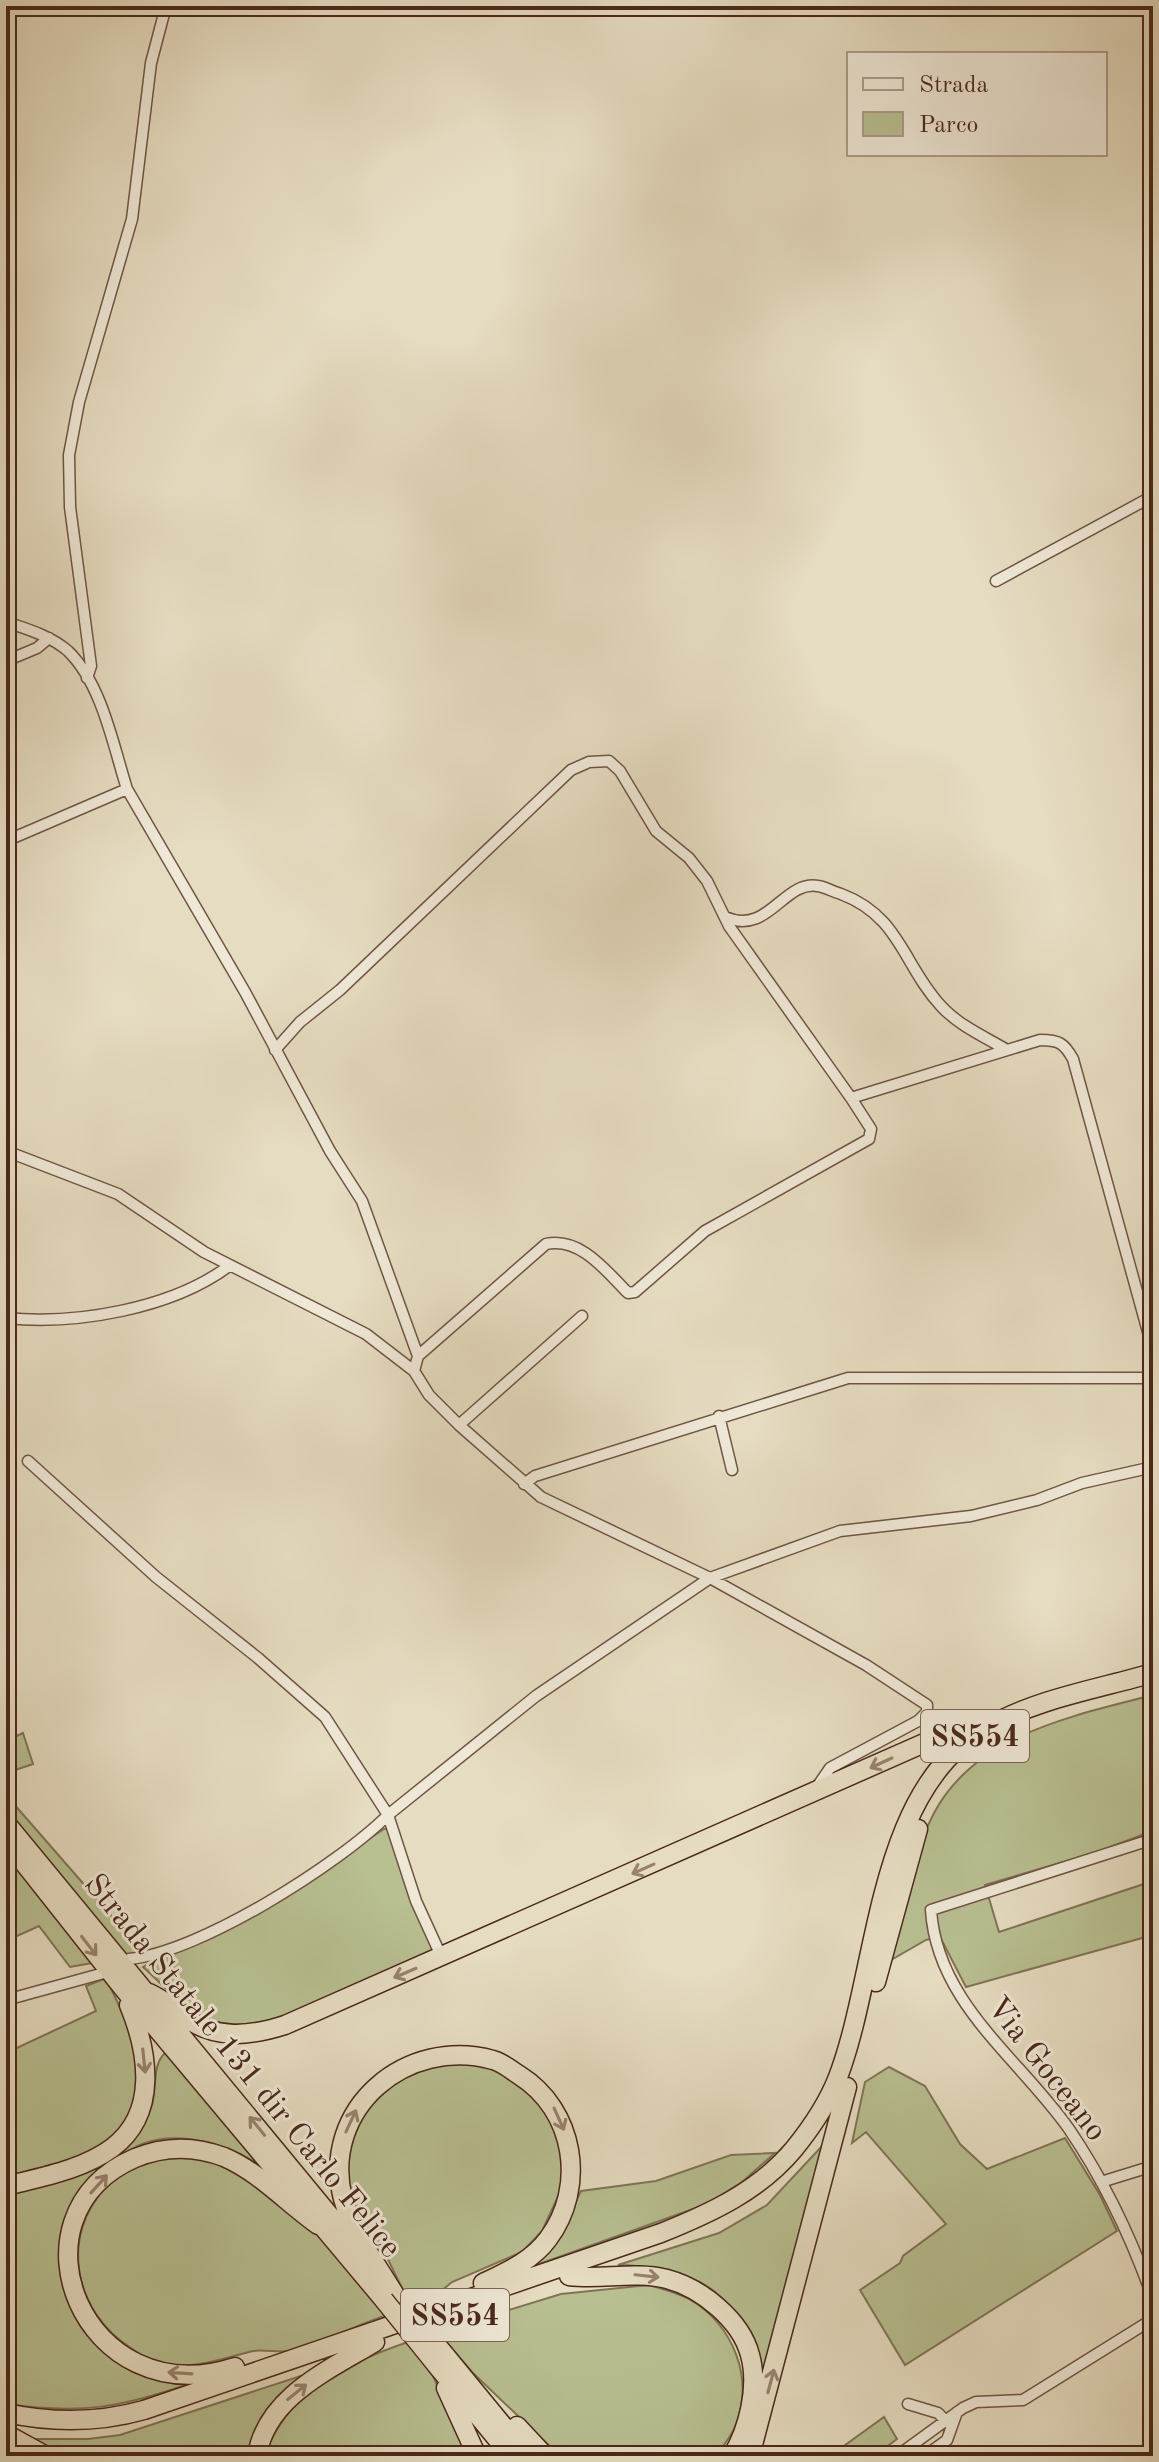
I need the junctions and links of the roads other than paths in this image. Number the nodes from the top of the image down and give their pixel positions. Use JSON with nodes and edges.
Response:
{"nodes":[{"id":1,"x":166,"y":6,"type":"edge"},
{"id":2,"x":1153,"y":496,"type":"edge"},
{"id":3,"x":996,"y":581,"type":"dead end"},
{"id":4,"x":6,"y":622,"type":"edge"},
{"id":5,"x":49,"y":638,"type":"junction"},
{"id":6,"x":6,"y":661,"type":"edge"},
{"id":7,"x":87,"y":678,"type":"junction"},
{"id":8,"x":127,"y":789,"type":"junction"},
{"id":9,"x":6,"y":841,"type":"edge"},
{"id":10,"x":725,"y":917,"type":"junction"},
{"id":11,"x":275,"y":1050,"type":"junction"},
{"id":12,"x":1007,"y":1050,"type":"junction"},
{"id":13,"x":851,"y":1098,"type":"junction"},
{"id":14,"x":6,"y":1151,"type":"edge"},
{"id":15,"x":229,"y":1266,"type":"junction"},
{"id":16,"x":582,"y":1316,"type":"dead end"},
{"id":17,"x":6,"y":1318,"type":"edge"},
{"id":18,"x":1153,"y":1350,"type":"edge"},
{"id":19,"x":418,"y":1356,"type":"junction"},
{"id":20,"x":414,"y":1371,"type":"junction"},
{"id":21,"x":1153,"y":1378,"type":"edge"},
{"id":22,"x":719,"y":1416,"type":"junction"},
{"id":23,"x":459,"y":1425,"type":"junction"},
{"id":24,"x":28,"y":1461,"type":"dead end"},
{"id":25,"x":1153,"y":1467,"type":"edge"},
{"id":26,"x":732,"y":1470,"type":"dead end"},
{"id":27,"x":524,"y":1484,"type":"junction"},
{"id":28,"x":710,"y":1578,"type":"junction"},
{"id":29,"x":1153,"y":1673,"type":"edge"},
{"id":30,"x":1153,"y":1686,"type":"edge"},
{"id":31,"x":1033,"y":1708,"type":"junction"},
{"id":32,"x":811,"y":1795,"type":"junction"},
{"id":33,"x":388,"y":1815,"type":"junction"},
{"id":34,"x":6,"y":1823,"type":"edge"},
{"id":35,"x":1153,"y":1839,"type":"edge"},
{"id":36,"x":6,"y":1841,"type":"edge"},
{"id":37,"x":442,"y":1958,"type":"junction"},
{"id":38,"x":129,"y":1959,"type":"dead end"},
{"id":39,"x":104,"y":1973,"type":"dead end"},
{"id":40,"x":122,"y":1987,"type":"junction"},
{"id":41,"x":149,"y":1993,"type":"junction"},
{"id":42,"x":6,"y":2000,"type":"edge"},
{"id":43,"x":847,"y":2087,"type":"junction"},
{"id":44,"x":1153,"y":2166,"type":"edge"},
{"id":45,"x":1101,"y":2182,"type":"junction"},
{"id":46,"x":6,"y":2186,"type":"edge"},
{"id":47,"x":318,"y":2225,"type":"junction"},
{"id":48,"x":569,"y":2276,"type":"junction"},
{"id":49,"x":390,"y":2298,"type":"junction"},
{"id":50,"x":1153,"y":2299,"type":"edge"},
{"id":51,"x":452,"y":2303,"type":"junction"},
{"id":52,"x":1153,"y":2319,"type":"edge"},
{"id":53,"x":375,"y":2342,"type":"junction"},
{"id":54,"x":441,"y":2361,"type":"junction"},
{"id":55,"x":283,"y":2363,"type":"junction"},
{"id":56,"x":470,"y":2386,"type":"junction"},
{"id":57,"x":908,"y":2404,"type":"dead end"},
{"id":58,"x":957,"y":2412,"type":"junction"},
{"id":59,"x":6,"y":2413,"type":"edge"},
{"id":60,"x":945,"y":2420,"type":"junction"},
{"id":61,"x":6,"y":2425,"type":"edge"},
{"id":62,"x":6,"y":2434,"type":"edge"},
{"id":63,"x":46,"y":2456,"type":"edge"},
{"id":64,"x":257,"y":2456,"type":"edge"},
{"id":65,"x":477,"y":2456,"type":"edge"},
{"id":66,"x":511,"y":2456,"type":"edge"},
{"id":67,"x":528,"y":2456,"type":"edge"},
{"id":68,"x":545,"y":2456,"type":"edge"},
{"id":69,"x":732,"y":2456,"type":"edge"},
{"id":70,"x":750,"y":2456,"type":"edge"},
{"id":71,"x":897,"y":2456,"type":"edge"},
{"id":72,"x":925,"y":2456,"type":"edge"}],
"edges":[{"from":1,"to":7,"type":"street"},
{"from":2,"to":3,"type":"street"},
{"from":4,"to":5,"type":"street"},
{"from":5,"to":6,"type":"street"},
{"from":5,"to":7,"type":"street"},
{"from":7,"to":8,"type":"street"},
{"from":8,"to":9,"type":"street"},
{"from":8,"to":11,"type":"street"},
{"from":10,"to":11,"type":"street"},
{"from":10,"to":12,"type":"street"},
{"from":10,"to":13,"type":"street"},
{"from":11,"to":19,"type":"street"},
{"from":12,"to":13,"type":"street"},
{"from":12,"to":18,"type":"street"},
{"from":13,"to":19,"type":"street"},
{"from":14,"to":15,"type":"street"},
{"from":15,"to":17,"type":"street"},
{"from":15,"to":20,"type":"street"},
{"from":16,"to":23,"type":"street"},
{"from":19,"to":20,"type":"street"},
{"from":20,"to":23,"type":"street"},
{"from":21,"to":22,"type":"street"},
{"from":22,"to":26,"type":"street"},
{"from":22,"to":27,"type":"street"},
{"from":23,"to":27,"type":"street"},
{"from":24,"to":33,"type":"street"},
{"from":25,"to":28,"type":"street"},
{"from":27,"to":28,"type":"street"},
{"from":28,"to":32,"type":"street"},
{"from":28,"to":33,"type":"street"},
{"from":29,"to":31,"type":"highway","number":"SS554"},
{"from":30,"to":43,"type":"highway","number":"SS554"},
{"from":31,"to":32,"type":"highway","one_way":true},
{"from":31,"to":51,"type":"highway","number":"SS554"},
{"from":32,"to":37,"type":"highway","one_way":true},
{"from":33,"to":37,"type":"street"},
{"from":33,"to":38,"type":"street"},
{"from":34,"to":41,"type":"highway","name":"Strada Statale 131 dir Carlo Felice"},
{"from":35,"to":45,"type":"street","name":"Via Goceano"},
{"from":36,"to":40,"type":"highway","name":"Strada Statale 131 dir Carlo Felice","one_way":true},
{"from":37,"to":41,"type":"highway","one_way":true},
{"from":39,"to":42,"type":"street"},
{"from":40,"to":46,"type":"highway","one_way":true},
{"from":40,"to":47,"type":"highway","name":"Strada Statale 131 dir Carlo Felice"},
{"from":49,"to":41,"type":"highway","name":"Strada Statale 131 dir Carlo Felice","one_way":true},
{"from":43,"to":48,"type":"highway","number":"SS554"},
{"from":70,"to":43,"type":"highway","one_way":true},
{"from":44,"to":45,"type":"street"},
{"from":45,"to":50,"type":"street","name":"Via Goceano"},
{"from":47,"to":49,"type":"highway","name":"Strada Statale 131 dir Carlo Felice"},
{"from":55,"to":47,"type":"highway","one_way":true},
{"from":48,"to":53,"type":"highway","number":"SS554"},
{"from":48,"to":69,"type":"highway","one_way":true},
{"from":49,"to":51,"type":"highway","one_way":true},
{"from":49,"to":54,"type":"highway","name":"Strada Statale 131 dir Carlo Felice","bridge":true},
{"from":51,"to":55,"type":"highway","number":"SS554"},
{"from":52,"to":58,"type":"street"},
{"from":53,"to":61,"type":"highway","number":"SS554"},
{"from":64,"to":53,"type":"highway","one_way":true},
{"from":54,"to":56,"type":"highway","name":"Strada Statale 131 dir Carlo Felice"},
{"from":54,"to":65,"type":"highway"},
{"from":54,"to":66,"type":"highway","name":"Strada Statale 131 dir Carlo Felice"},
{"from":55,"to":59,"type":"highway","number":"SS554"},
{"from":56,"to":67,"type":"highway","name":"Strada Statale 131 dir Carlo Felice"},
{"from":56,"to":68,"type":"highway"},
{"from":57,"to":60,"type":"street"},
{"from":58,"to":60,"type":"street"},
{"from":58,"to":72,"type":"street"},
{"from":60,"to":71,"type":"street"},
{"from":62,"to":63,"type":"highway"}]}
